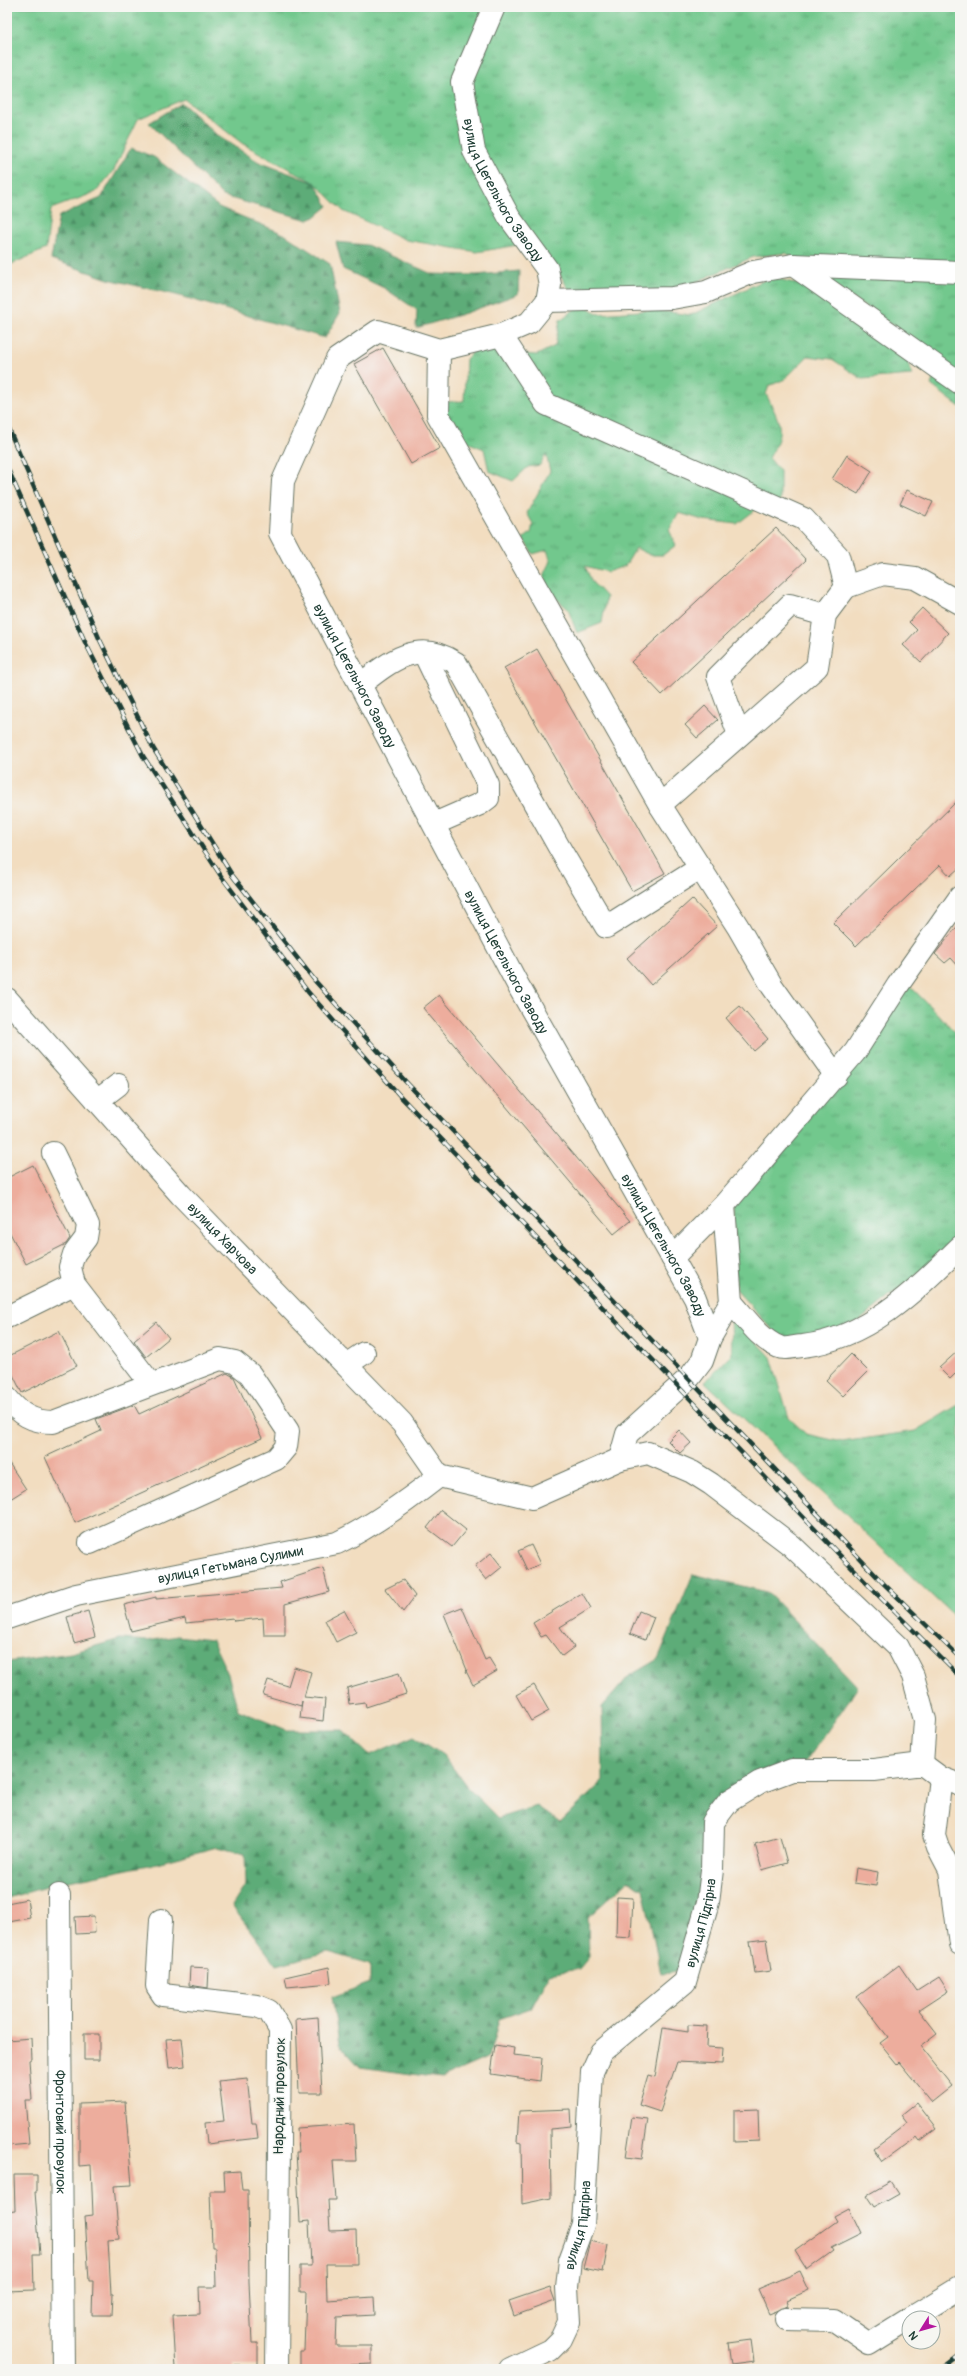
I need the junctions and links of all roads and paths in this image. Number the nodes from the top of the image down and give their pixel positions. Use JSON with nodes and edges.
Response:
{"nodes":[{"id":1,"x":494,"y":7,"type":"edge"},
{"id":2,"x":793,"y":265,"type":"junction"},
{"id":3,"x":960,"y":272,"type":"edge"},
{"id":4,"x":547,"y":301,"type":"junction"},
{"id":5,"x":501,"y":335,"type":"junction"},
{"id":6,"x":439,"y":350,"type":"junction"},
{"id":7,"x":960,"y":383,"type":"edge"},
{"id":8,"x":846,"y":587,"type":"junction"},
{"id":9,"x":960,"y":603,"type":"edge"},
{"id":10,"x":825,"y":615,"type":"junction"},
{"id":11,"x":424,"y":653,"type":"junction"},
{"id":12,"x":361,"y":684,"type":"junction"},
{"id":13,"x":739,"y":735,"type":"junction"},
{"id":14,"x":660,"y":805,"type":"junction"},
{"id":15,"x":434,"y":824,"type":"junction"},
{"id":16,"x":700,"y":868,"type":"junction"},
{"id":17,"x":960,"y":897,"type":"edge"},
{"id":18,"x":7,"y":999,"type":"edge"},
{"id":19,"x":836,"y":1076,"type":"junction"},
{"id":20,"x":118,"y":1085,"type":"dead end"},
{"id":21,"x":97,"y":1101,"type":"junction"},
{"id":22,"x":53,"y":1153,"type":"dead end"},
{"id":23,"x":724,"y":1205,"type":"junction"},
{"id":24,"x":960,"y":1248,"type":"edge"},
{"id":25,"x":672,"y":1258,"type":"junction"},
{"id":26,"x":74,"y":1284,"type":"junction"},
{"id":27,"x":731,"y":1302,"type":"junction"},
{"id":28,"x":7,"y":1317,"type":"edge"},
{"id":29,"x":710,"y":1338,"type":"junction"},
{"id":30,"x":364,"y":1353,"type":"dead end"},
{"id":31,"x":346,"y":1365,"type":"junction"},
{"id":32,"x":151,"y":1384,"type":"junction"},
{"id":33,"x":7,"y":1398,"type":"edge"},
{"id":34,"x":620,"y":1459,"type":"junction"},
{"id":35,"x":438,"y":1476,"type":"junction"},
{"id":36,"x":90,"y":1543,"type":"dead end"},
{"id":37,"x":7,"y":1618,"type":"edge"},
{"id":38,"x":922,"y":1764,"type":"junction"},
{"id":39,"x":951,"y":1781,"type":"edge"},
{"id":40,"x":59,"y":1895,"type":"dead end"},
{"id":41,"x":161,"y":1920,"type":"dead end"},
{"id":42,"x":960,"y":1944,"type":"edge"},
{"id":43,"x":960,"y":2288,"type":"edge"},
{"id":44,"x":923,"y":2310,"type":"edge"},
{"id":45,"x":786,"y":2319,"type":"dead end"},
{"id":46,"x":901,"y":2324,"type":"edge"},
{"id":47,"x":62,"y":2369,"type":"edge"},
{"id":48,"x":277,"y":2369,"type":"edge"},
{"id":49,"x":510,"y":2369,"type":"edge"}],
"edges":[{"from":1,"to":4,"type":"street","name":"вулиця Цегельного Заводу"},
{"from":2,"to":3,"type":"street"},
{"from":2,"to":4,"type":"street"},
{"from":2,"to":7,"type":"street"},
{"from":4,"to":5,"type":"street"},
{"from":5,"to":6,"type":"street"},
{"from":5,"to":8,"type":"street"},
{"from":6,"to":12,"type":"street","name":"вулиця Цегельного Заводу"},
{"from":6,"to":14,"type":"street"},
{"from":8,"to":9,"type":"street"},
{"from":8,"to":10,"type":"street"},
{"from":10,"to":13,"type":"street"},
{"from":10,"to":13,"type":"street"},
{"from":11,"to":12,"type":"street"},
{"from":11,"to":15,"type":"street"},
{"from":11,"to":16,"type":"street"},
{"from":12,"to":15,"type":"street","name":"вулиця Цегельного Заводу"},
{"from":13,"to":14,"type":"street"},
{"from":14,"to":16,"type":"street"},
{"from":15,"to":25,"type":"street","name":"вулиця Цегельного Заводу"},
{"from":16,"to":19,"type":"street"},
{"from":17,"to":19,"type":"street"},
{"from":18,"to":21,"type":"street","name":"вулиця Харчова"},
{"from":19,"to":23,"type":"street"},
{"from":20,"to":21,"type":"street"},
{"from":21,"to":31,"type":"street","name":"вулиця Харчова"},
{"from":22,"to":26,"type":"street"},
{"from":23,"to":25,"type":"street"},
{"from":23,"to":27,"type":"street"},
{"from":24,"to":27,"type":"street"},
{"from":25,"to":29,"type":"street","name":"вулиця Цегельного Заводу"},
{"from":26,"to":28,"type":"street"},
{"from":26,"to":32,"type":"street"},
{"from":27,"to":29,"type":"street"},
{"from":29,"to":34,"type":"street"},
{"from":30,"to":31,"type":"street"},
{"from":31,"to":35,"type":"street","name":"вулиця Харчова"},
{"from":32,"to":33,"type":"street"},
{"from":32,"to":36,"type":"street"},
{"from":34,"to":35,"type":"street"},
{"from":34,"to":38,"type":"street"},
{"from":35,"to":37,"type":"street","name":"вулиця Гетьмана Сулими"},
{"from":38,"to":39,"type":"street"},
{"from":38,"to":49,"type":"street","name":"вулиця Підгірна"},
{"from":39,"to":42,"type":"street"},
{"from":40,"to":47,"type":"street","name":"Фронтовий провулок"},
{"from":41,"to":48,"type":"street","name":"Народний провулок"},
{"from":43,"to":44,"type":"street"},
{"from":45,"to":46,"type":"street"}]}
